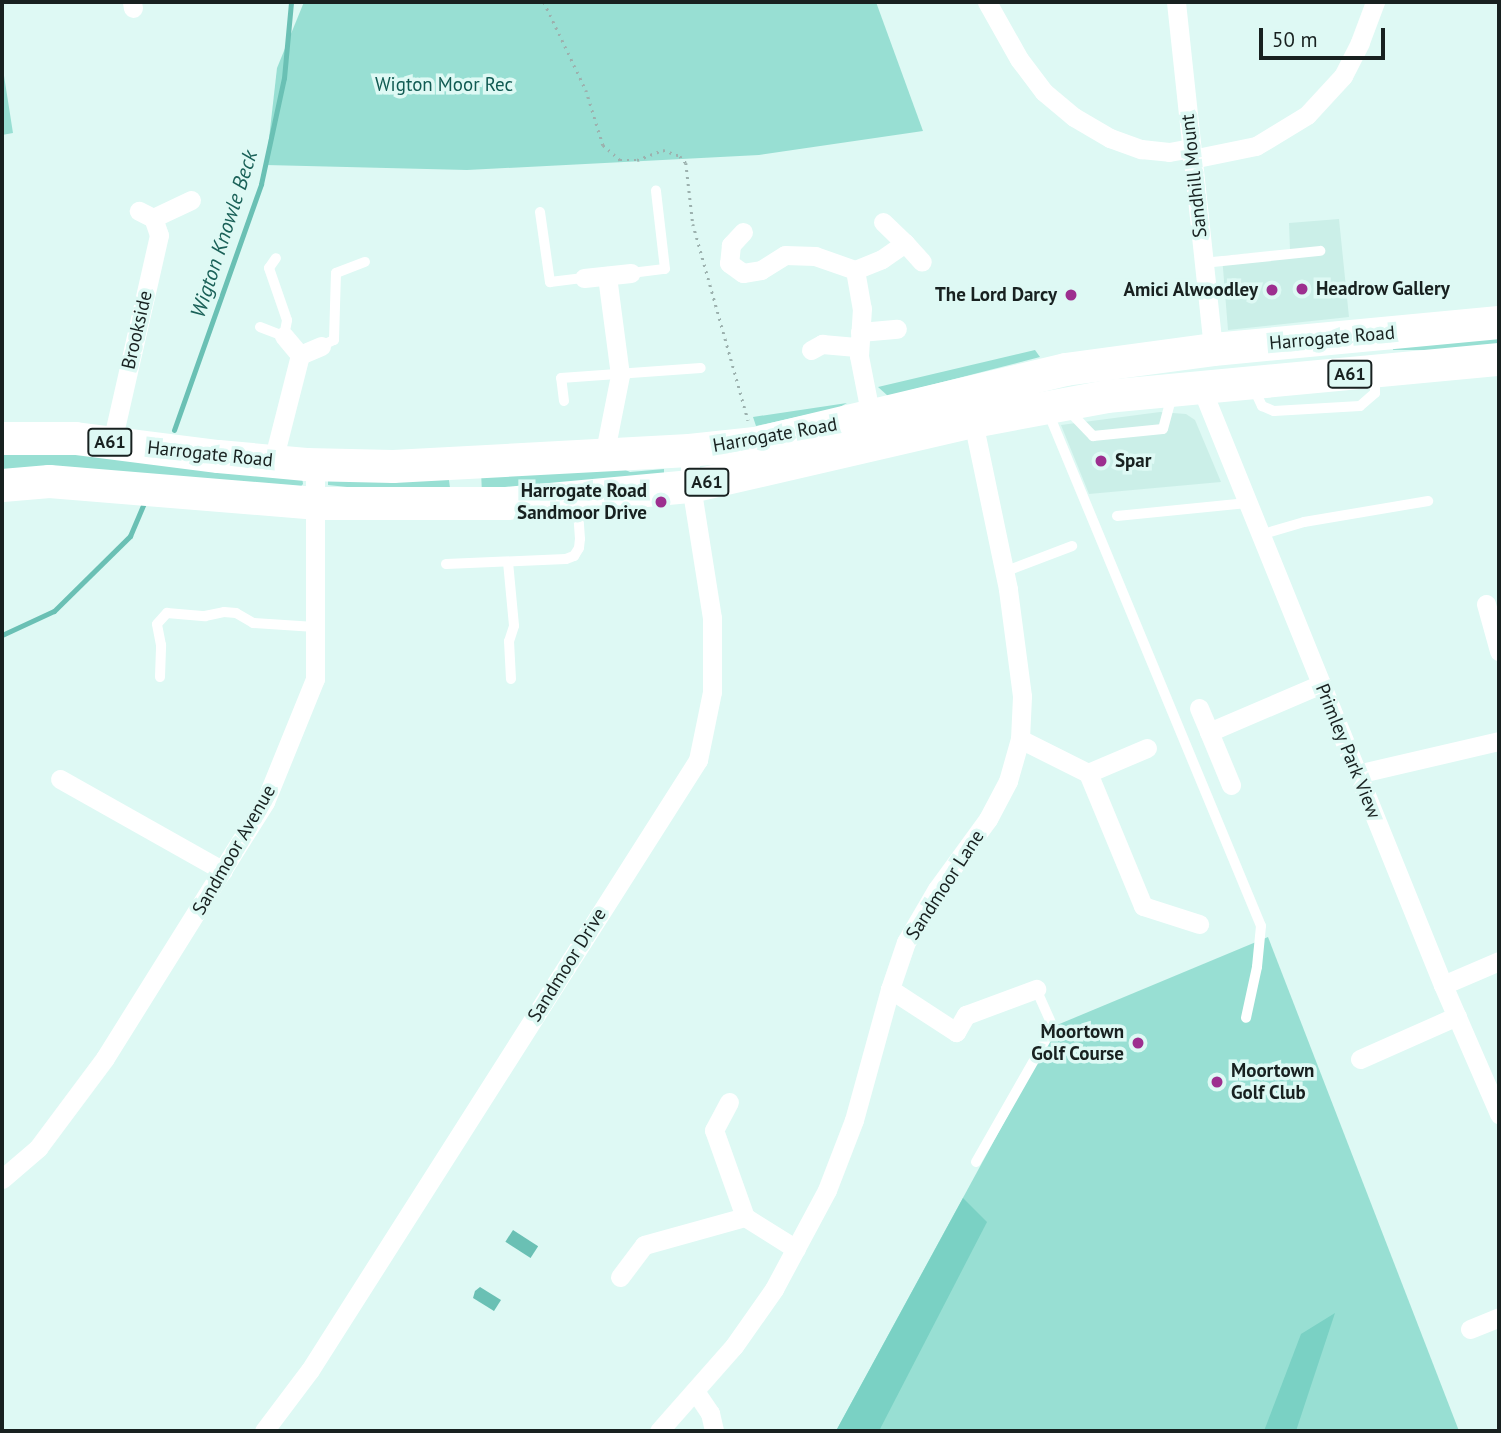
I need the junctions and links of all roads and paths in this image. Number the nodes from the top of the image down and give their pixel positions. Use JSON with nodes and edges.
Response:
{"nodes":[{"id":1,"x":544,"y":2,"type":"edge"},
{"id":2,"x":987,"y":2,"type":"edge"},
{"id":3,"x":1176,"y":2,"type":"edge"},
{"id":4,"x":1376,"y":2,"type":"edge"},
{"id":5,"x":1192,"y":154,"type":"junction"},
{"id":6,"x":656,"y":191,"type":"dead end"},
{"id":7,"x":191,"y":200,"type":"dead end"},
{"id":8,"x":540,"y":212,"type":"dead end"},
{"id":9,"x":883,"y":222,"type":"dead end"},
{"id":10,"x":743,"y":232,"type":"dead end"},
{"id":11,"x":905,"y":243,"type":"junction"},
{"id":12,"x":1320,"y":251,"type":"dead end"},
{"id":13,"x":276,"y":258,"type":"dead end"},
{"id":14,"x":365,"y":262,"type":"dead end"},
{"id":15,"x":922,"y":262,"type":"dead end"},
{"id":16,"x":1203,"y":263,"type":"junction"},
{"id":17,"x":844,"y":264,"type":"junction"},
{"id":18,"x":631,"y":273,"type":"joint"},
{"id":19,"x":607,"y":276,"type":"junction"},
{"id":20,"x":584,"y":278,"type":"joint"},
{"id":21,"x":1499,"y":322,"type":"edge"},
{"id":22,"x":260,"y":327,"type":"dead end"},
{"id":23,"x":897,"y":329,"type":"dead end"},
{"id":24,"x":284,"y":337,"type":"junction"},
{"id":25,"x":860,"y":339,"type":"junction"},
{"id":26,"x":1281,"y":343,"type":"junction"},
{"id":27,"x":321,"y":346,"type":"joint"},
{"id":28,"x":1213,"y":349,"type":"junction"},
{"id":29,"x":811,"y":350,"type":"dead end"},
{"id":30,"x":300,"y":355,"type":"junction"},
{"id":31,"x":1499,"y":359,"type":"edge"},
{"id":32,"x":701,"y":368,"type":"dead end"},
{"id":33,"x":1065,"y":369,"type":"junction"},
{"id":34,"x":1375,"y":371,"type":"junction"},
{"id":35,"x":620,"y":375,"type":"junction"},
{"id":36,"x":1188,"y":388,"type":"junction"},
{"id":37,"x":564,"y":401,"type":"dead end"},
{"id":38,"x":1054,"y":405,"type":"junction"},
{"id":39,"x":871,"y":417,"type":"junction"},
{"id":40,"x":973,"y":421,"type":"junction"},
{"id":41,"x":2,"y":438,"type":"edge"},
{"id":42,"x":112,"y":442,"type":"junction"},
{"id":43,"x":755,"y":443,"type":"junction"},
{"id":44,"x":689,"y":450,"type":"junction"},
{"id":45,"x":604,"y":456,"type":"junction"},
{"id":46,"x":273,"y":461,"type":"junction"},
{"id":47,"x":315,"y":464,"type":"junction"},
{"id":48,"x":2,"y":485,"type":"edge"},
{"id":49,"x":691,"y":486,"type":"junction"},
{"id":50,"x":576,"y":496,"type":"junction"},
{"id":51,"x":1428,"y":501,"type":"dead end"},
{"id":52,"x":315,"y":503,"type":"junction"},
{"id":53,"x":1247,"y":503,"type":"junction"},
{"id":54,"x":1117,"y":516,"type":"dead end"},
{"id":55,"x":1260,"y":535,"type":"junction"},
{"id":56,"x":1072,"y":546,"type":"dead end"},
{"id":57,"x":508,"y":562,"type":"junction"},
{"id":58,"x":446,"y":564,"type":"dead end"},
{"id":59,"x":1004,"y":572,"type":"junction"},
{"id":60,"x":1486,"y":604,"type":"dead end"},
{"id":61,"x":315,"y":627,"type":"junction"},
{"id":62,"x":1499,"y":651,"type":"edge"},
{"id":63,"x":160,"y":677,"type":"dead end"},
{"id":64,"x":511,"y":679,"type":"dead end"},
{"id":65,"x":1321,"y":684,"type":"junction"},
{"id":66,"x":1199,"y":708,"type":"dead end"},
{"id":67,"x":1209,"y":732,"type":"junction"},
{"id":68,"x":1020,"y":738,"type":"junction"},
{"id":69,"x":1499,"y":741,"type":"edge"},
{"id":70,"x":1147,"y":748,"type":"dead end"},
{"id":71,"x":1088,"y":773,"type":"junction"},
{"id":72,"x":1357,"y":774,"type":"junction"},
{"id":73,"x":60,"y":779,"type":"dead end"},
{"id":74,"x":1231,"y":785,"type":"dead end"},
{"id":75,"x":223,"y":871,"type":"junction"},
{"id":76,"x":1199,"y":924,"type":"dead end"},
{"id":77,"x":1499,"y":961,"type":"edge"},
{"id":78,"x":1443,"y":985,"type":"junction"},
{"id":79,"x":890,"y":989,"type":"junction"},
{"id":80,"x":1036,"y":989,"type":"joint"},
{"id":81,"x":1457,"y":1016,"type":"junction"},
{"id":82,"x":1246,"y":1018,"type":"dead end"},
{"id":83,"x":1360,"y":1059,"type":"dead end"},
{"id":84,"x":729,"y":1102,"type":"dead end"},
{"id":85,"x":1499,"y":1114,"type":"edge"},
{"id":86,"x":976,"y":1162,"type":"dead end"},
{"id":87,"x":2,"y":1179,"type":"edge"},
{"id":88,"x":744,"y":1217,"type":"junction"},
{"id":89,"x":796,"y":1249,"type":"junction"},
{"id":90,"x":620,"y":1277,"type":"dead end"},
{"id":91,"x":1499,"y":1317,"type":"edge"},
{"id":92,"x":1470,"y":1329,"type":"dead end"},
{"id":93,"x":695,"y":1391,"type":"junction"},
{"id":94,"x":264,"y":1431,"type":"edge"},
{"id":95,"x":659,"y":1431,"type":"edge"},
{"id":96,"x":715,"y":1431,"type":"edge"}],
"edges":[{"from":1,"to":43,"type":"path"},
{"from":2,"to":5,"type":"street"},
{"from":3,"to":5,"type":"street","name":"Sandhill Mount"},
{"from":4,"to":5,"type":"street"},
{"from":5,"to":16,"type":"street","name":"Sandhill Mount"},
{"from":6,"to":18,"type":"lane"},
{"from":7,"to":42,"type":"street","name":"Brookside"},
{"from":8,"to":20,"type":"lane"},
{"from":9,"to":11,"type":"street"},
{"from":10,"to":17,"type":"street"},
{"from":11,"to":15,"type":"street"},
{"from":11,"to":17,"type":"street"},
{"from":12,"to":16,"type":"lane"},
{"from":13,"to":24,"type":"lane"},
{"from":14,"to":27,"type":"lane"},
{"from":16,"to":28,"type":"street","name":"Sandhill Mount"},
{"from":17,"to":25,"type":"street"},
{"from":18,"to":19,"type":"street"},
{"from":19,"to":20,"type":"street"},
{"from":19,"to":35,"type":"street"},
{"from":21,"to":26,"type":"highway","name":"Harrogate Road","number":"A61"},
{"from":22,"to":24,"type":"lane"},
{"from":23,"to":25,"type":"street"},
{"from":24,"to":30,"type":"street"},
{"from":25,"to":29,"type":"street"},
{"from":25,"to":39,"type":"street"},
{"from":26,"to":28,"type":"highway","name":"Harrogate Road","number":"A61"},
{"from":26,"to":34,"type":"highway"},
{"from":27,"to":30,"type":"street"},
{"from":28,"to":33,"type":"highway","name":"Harrogate Road","number":"A61"},
{"from":30,"to":46,"type":"street"},
{"from":31,"to":34,"type":"highway","name":"Harrogate Road","number":"A61"},
{"from":32,"to":35,"type":"lane"},
{"from":33,"to":36,"type":"highway"},
{"from":33,"to":39,"type":"highway","name":"Harrogate Road","number":"A61"},
{"from":34,"to":36,"type":"highway","name":"Harrogate Road","number":"A61"},
{"from":35,"to":37,"type":"lane"},
{"from":35,"to":45,"type":"street"},
{"from":36,"to":38,"type":"highway","name":"Harrogate Road","number":"A61"},
{"from":36,"to":53,"type":"street","name":"Primley Park View"},
{"from":38,"to":40,"type":"highway","name":"Harrogate Road","number":"A61"},
{"from":38,"to":82,"type":"lane"},
{"from":39,"to":43,"type":"highway","name":"Harrogate Road","number":"A61"},
{"from":40,"to":49,"type":"highway","name":"Harrogate Road","number":"A61"},
{"from":40,"to":59,"type":"street","name":"Sandmoor Lane"},
{"from":41,"to":42,"type":"highway","name":"Harrogate Road","number":"A61"},
{"from":42,"to":46,"type":"highway","name":"Harrogate Road","number":"A61"},
{"from":43,"to":44,"type":"highway","name":"Harrogate Road","number":"A61"},
{"from":44,"to":45,"type":"highway","name":"Harrogate Road","number":"A61"},
{"from":44,"to":49,"type":"street","name":"Sandmoor Drive"},
{"from":45,"to":47,"type":"highway","name":"Harrogate Road","number":"A61"},
{"from":46,"to":47,"type":"highway","name":"Harrogate Road","number":"A61"},
{"from":47,"to":52,"type":"street","name":"Sandmoor Avenue"},
{"from":48,"to":52,"type":"highway","name":"Harrogate Road","number":"A61"},
{"from":49,"to":50,"type":"highway","name":"Harrogate Road","number":"A61"},
{"from":49,"to":94,"type":"street","name":"Sandmoor Drive"},
{"from":50,"to":52,"type":"highway","name":"Harrogate Road","number":"A61"},
{"from":50,"to":57,"type":"lane"},
{"from":51,"to":55,"type":"lane"},
{"from":52,"to":61,"type":"street","name":"Sandmoor Avenue"},
{"from":53,"to":54,"type":"lane"},
{"from":53,"to":55,"type":"street","name":"Primley Park View"},
{"from":55,"to":65,"type":"street","name":"Primley Park View"},
{"from":56,"to":59,"type":"lane"},
{"from":57,"to":58,"type":"lane"},
{"from":57,"to":64,"type":"lane"},
{"from":59,"to":68,"type":"street","name":"Sandmoor Lane"},
{"from":60,"to":62,"type":"street"},
{"from":61,"to":63,"type":"lane"},
{"from":61,"to":75,"type":"street","name":"Sandmoor Avenue"},
{"from":65,"to":67,"type":"street"},
{"from":65,"to":72,"type":"street","name":"Primley Park View"},
{"from":66,"to":67,"type":"street"},
{"from":67,"to":74,"type":"street"},
{"from":68,"to":71,"type":"street"},
{"from":68,"to":79,"type":"street","name":"Sandmoor Lane"},
{"from":69,"to":72,"type":"street"},
{"from":70,"to":71,"type":"street"},
{"from":71,"to":76,"type":"street"},
{"from":72,"to":78,"type":"street","name":"Primley Park View"},
{"from":73,"to":75,"type":"street"},
{"from":75,"to":87,"type":"street","name":"Sandmoor Avenue"},
{"from":77,"to":78,"type":"street"},
{"from":78,"to":81,"type":"street","name":"Primley Park View"},
{"from":79,"to":80,"type":"street"},
{"from":79,"to":89,"type":"street","name":"Sandmoor Lane"},
{"from":80,"to":86,"type":"lane"},
{"from":81,"to":83,"type":"street"},
{"from":81,"to":85,"type":"street","name":"Primley Park View"},
{"from":84,"to":88,"type":"street"},
{"from":88,"to":89,"type":"street"},
{"from":88,"to":90,"type":"street"},
{"from":89,"to":93,"type":"street","name":"Sandmoor Lane"},
{"from":91,"to":92,"type":"street"},
{"from":93,"to":95,"type":"street","name":"Sandmoor Lane"},
{"from":93,"to":96,"type":"street"}]}
